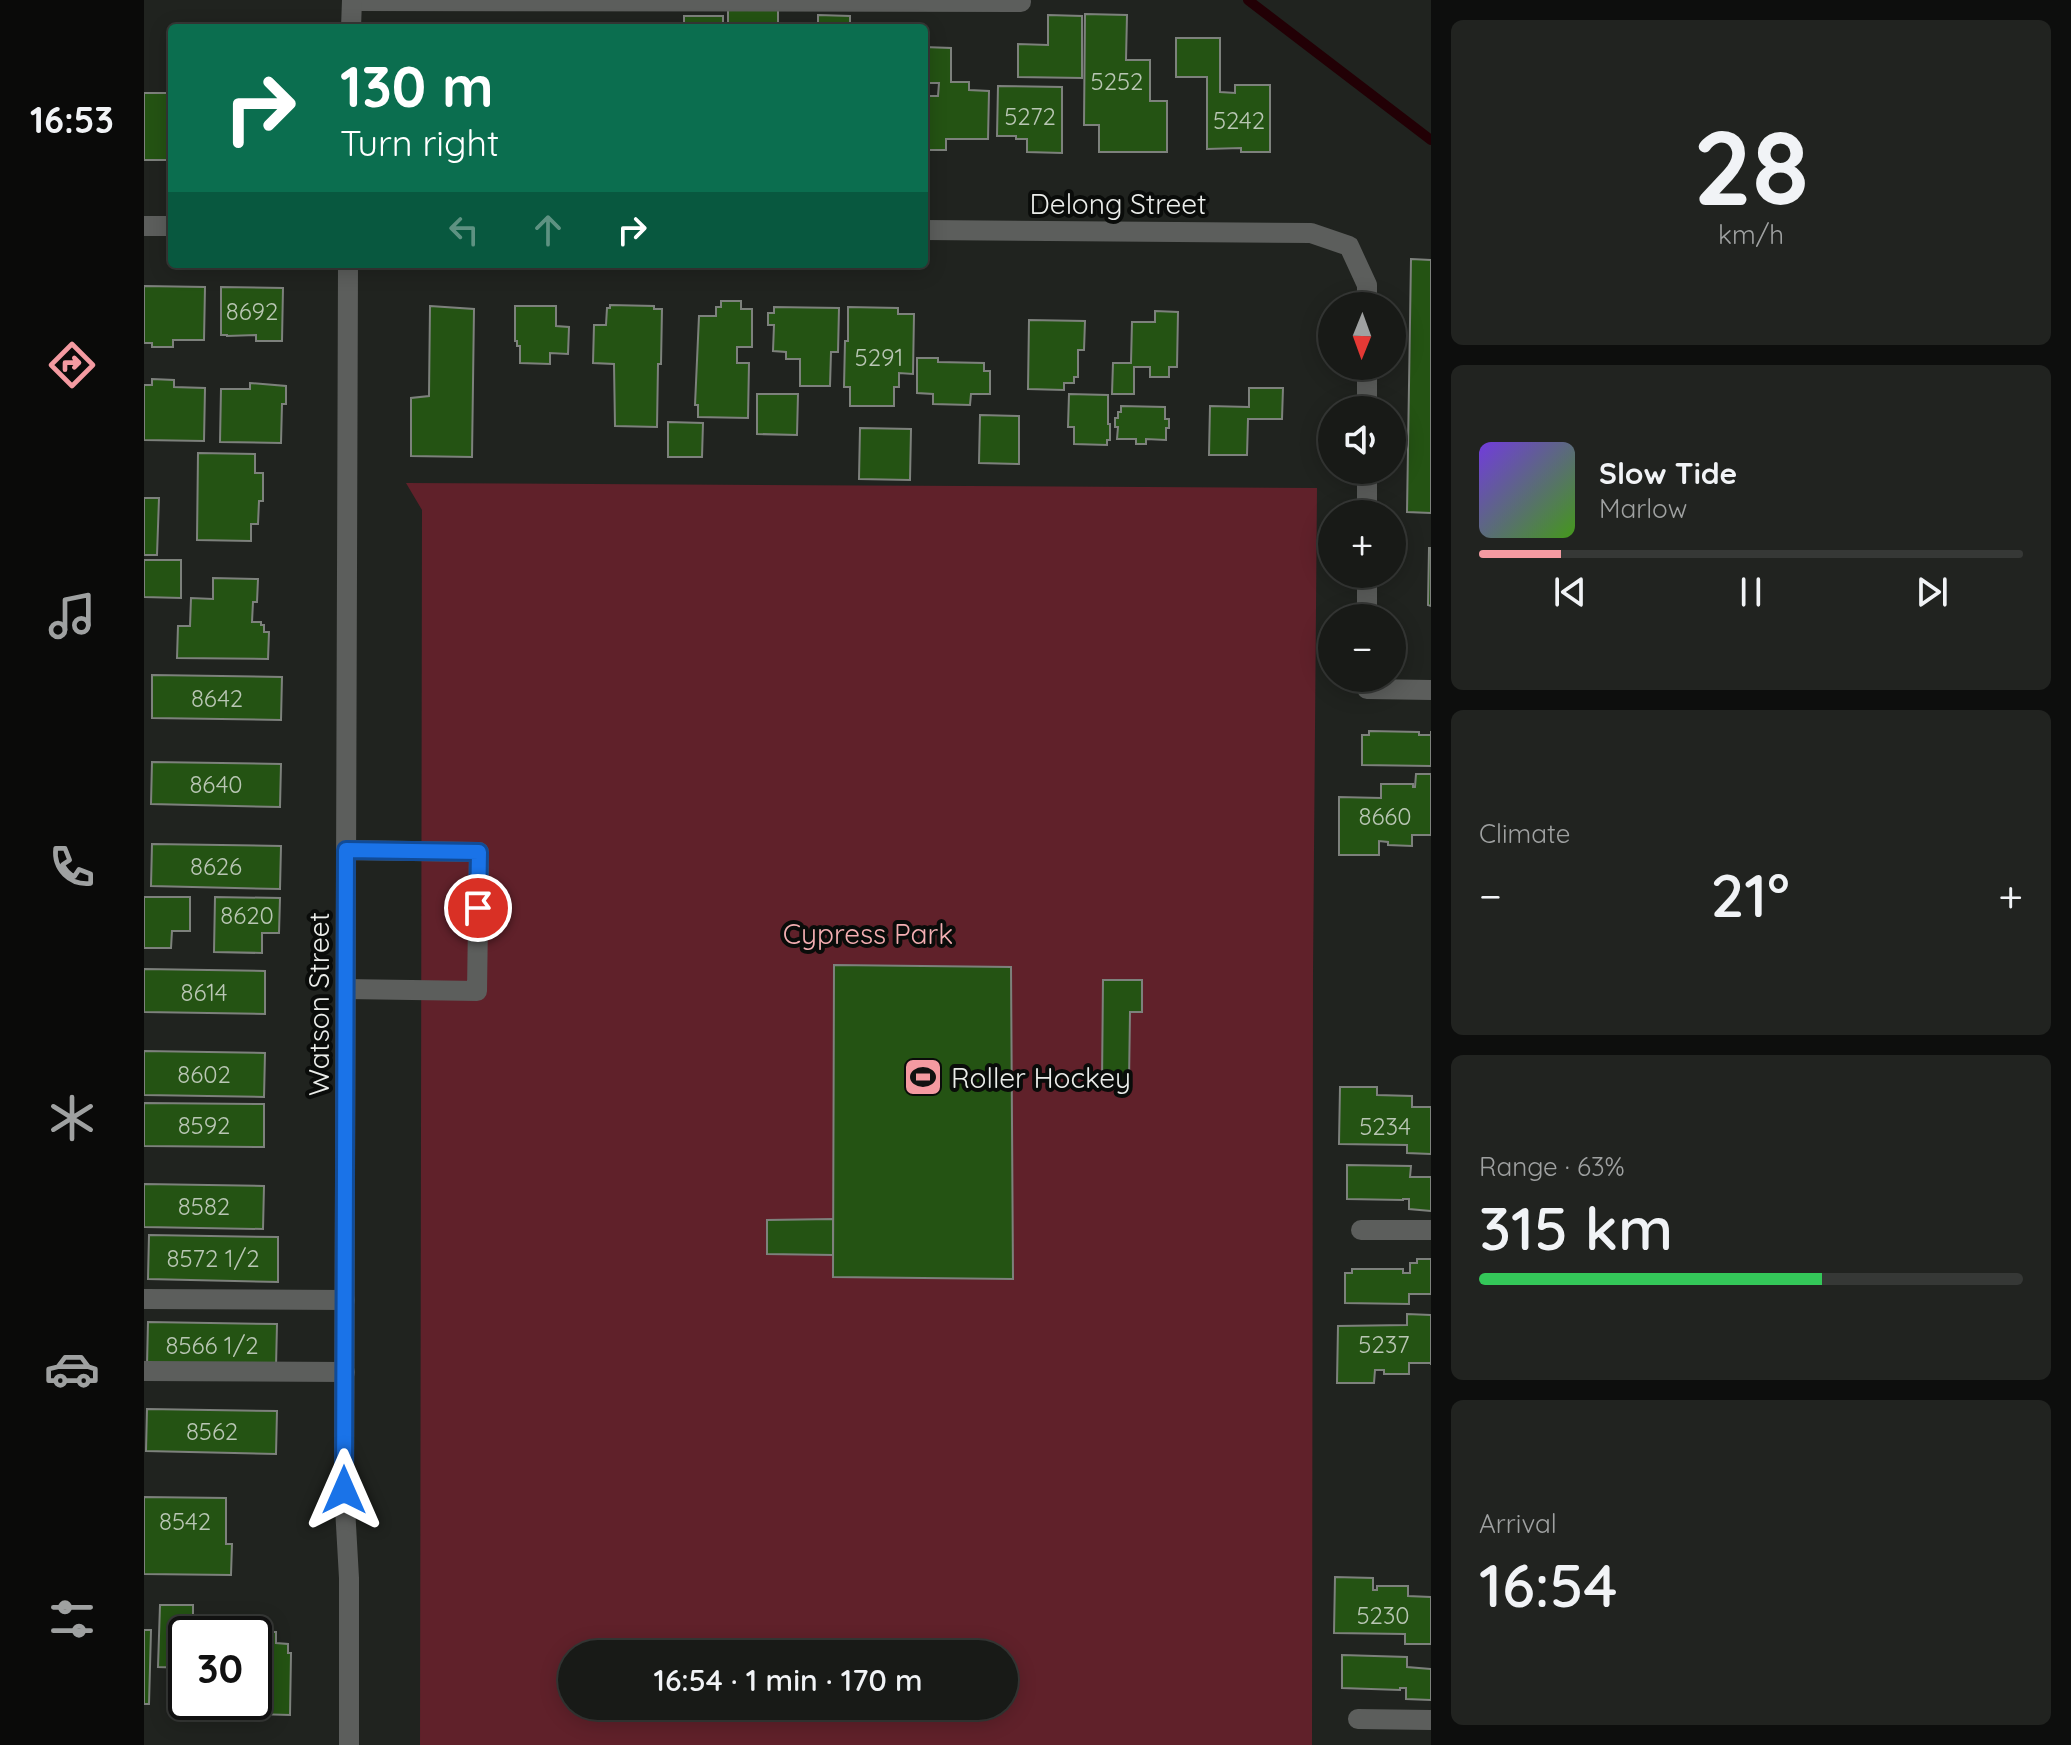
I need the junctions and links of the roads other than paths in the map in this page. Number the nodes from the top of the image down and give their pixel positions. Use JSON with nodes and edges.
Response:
{"nodes":[{"id":1,"x":352,"y":1,"type":"edge"},
{"id":2,"x":1021,"y":2,"type":"dead end"},
{"id":3,"x":351,"y":24,"type":"edge"},
{"id":4,"x":144,"y":226,"type":"edge"},
{"id":5,"x":168,"y":226,"type":"edge"},
{"id":6,"x":928,"y":230,"type":"edge"},
{"id":7,"x":348,"y":268,"type":"edge"},
{"id":8,"x":1367,"y":292,"type":"edge"},
{"id":9,"x":1406,"y":690,"type":"edge"},
{"id":10,"x":1431,"y":690,"type":"edge"},
{"id":11,"x":346,"y":850,"type":"junction"},
{"id":12,"x":346,"y":989,"type":"junction"},
{"id":13,"x":1361,"y":1230,"type":"dead end"},
{"id":14,"x":1431,"y":1230,"type":"edge"},
{"id":15,"x":144,"y":1299,"type":"edge"},
{"id":16,"x":345,"y":1300,"type":"junction"},
{"id":17,"x":144,"y":1371,"type":"edge"},
{"id":18,"x":345,"y":1372,"type":"junction"},
{"id":19,"x":1358,"y":1719,"type":"dead end"},
{"id":20,"x":1431,"y":1720,"type":"edge"},
{"id":21,"x":349,"y":1745,"type":"edge"}],
"edges":[{"from":1,"to":2,"type":"street"},
{"from":1,"to":3,"type":"street"},
{"from":4,"to":5,"type":"street"},
{"from":6,"to":8,"type":"street","name":"Delong Street"},
{"from":7,"to":11,"type":"street","name":"Watson Street"},
{"from":9,"to":10,"type":"street"},
{"from":11,"to":12,"type":"street","name":"Watson Street"},
{"from":11,"to":12,"type":"street"},
{"from":12,"to":16,"type":"street","name":"Watson Street"},
{"from":13,"to":14,"type":"street"},
{"from":15,"to":16,"type":"street"},
{"from":16,"to":18,"type":"street","name":"Watson Street"},
{"from":17,"to":18,"type":"street"},
{"from":18,"to":21,"type":"street","name":"Watson Street"},
{"from":19,"to":20,"type":"street"}]}
